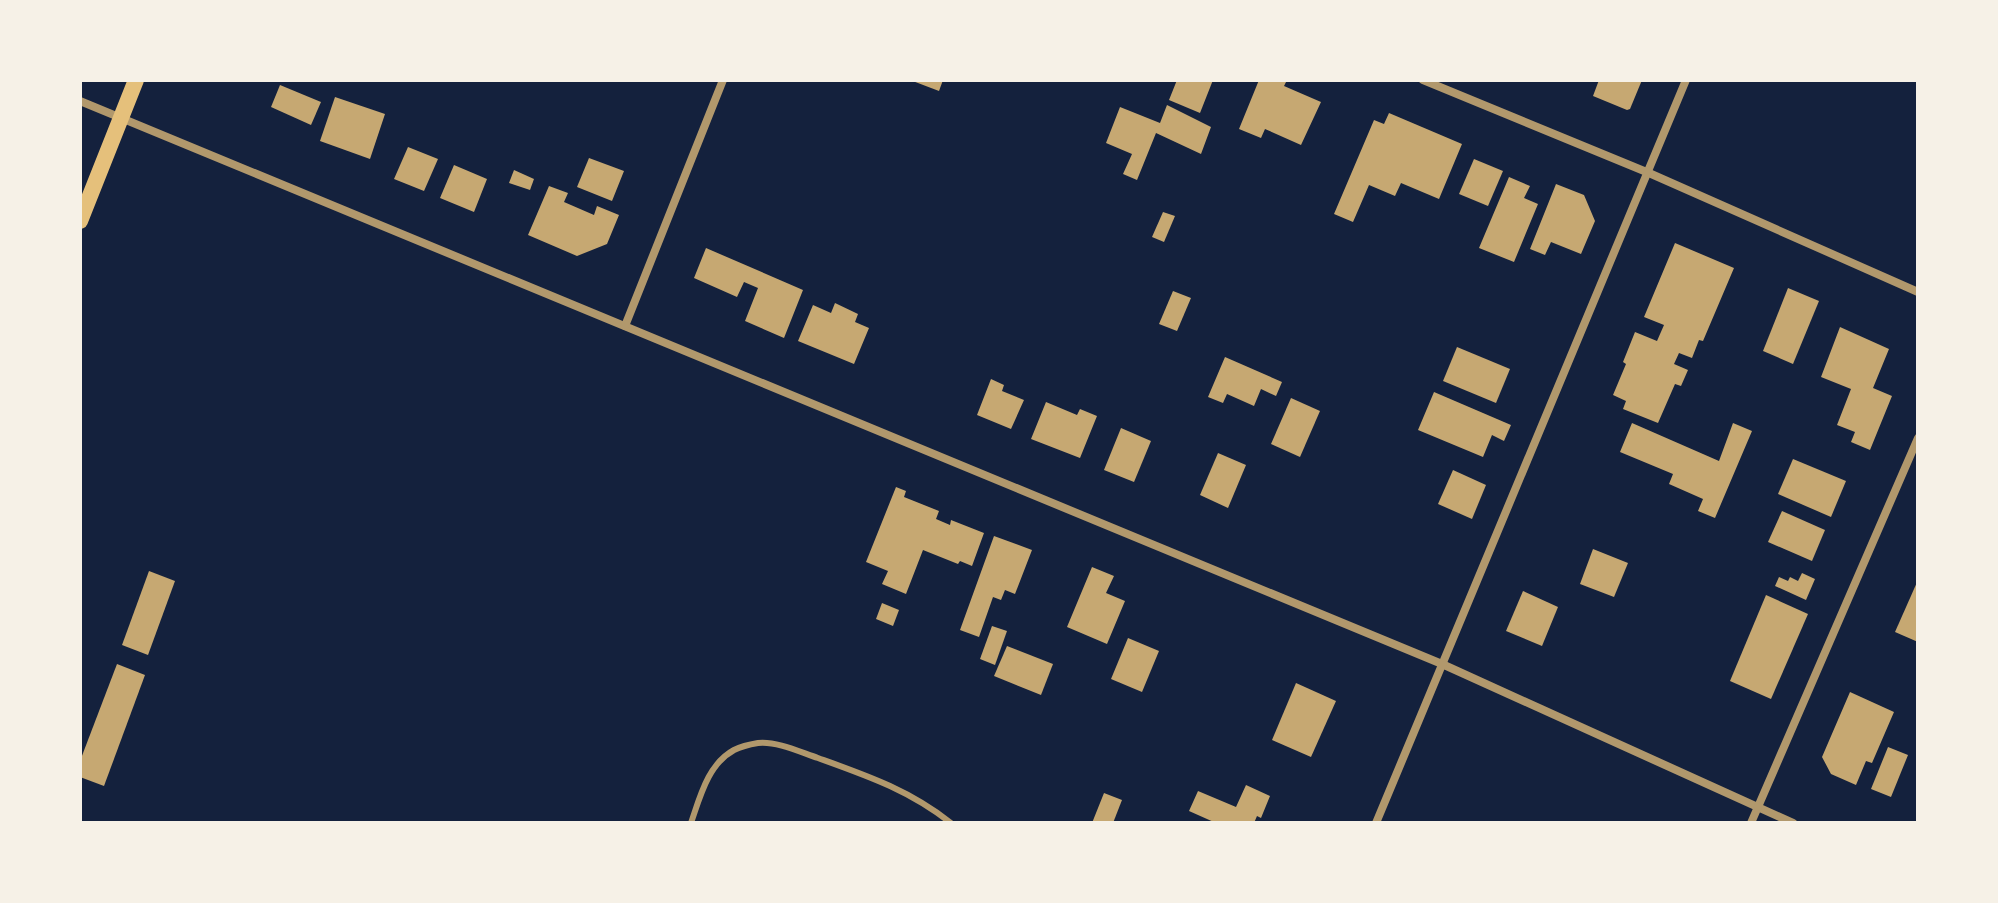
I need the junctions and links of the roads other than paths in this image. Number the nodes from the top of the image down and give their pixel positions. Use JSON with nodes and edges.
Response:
{"nodes":[{"id":1,"x":136,"y":80,"type":"edge"},
{"id":2,"x":723,"y":80,"type":"edge"},
{"id":3,"x":1423,"y":80,"type":"edge"},
{"id":4,"x":1686,"y":80,"type":"edge"},
{"id":5,"x":80,"y":101,"type":"edge"},
{"id":6,"x":121,"y":117,"type":"junction"},
{"id":7,"x":1649,"y":173,"type":"junction"},
{"id":8,"x":80,"y":221,"type":"edge"},
{"id":9,"x":1918,"y":292,"type":"edge"},
{"id":10,"x":625,"y":326,"type":"junction"},
{"id":11,"x":1918,"y":438,"type":"edge"},
{"id":12,"x":1442,"y":664,"type":"junction"},
{"id":13,"x":1758,"y":807,"type":"junction"},
{"id":14,"x":691,"y":823,"type":"edge"},
{"id":15,"x":951,"y":823,"type":"edge"},
{"id":16,"x":1376,"y":823,"type":"edge"},
{"id":17,"x":1751,"y":823,"type":"edge"},
{"id":18,"x":1793,"y":823,"type":"edge"}],
"edges":[{"from":1,"to":6,"type":"main road"},
{"from":2,"to":10,"type":"street"},
{"from":3,"to":7,"type":"street"},
{"from":4,"to":7,"type":"street"},
{"from":5,"to":6,"type":"street"},
{"from":6,"to":8,"type":"main road"},
{"from":6,"to":10,"type":"street"},
{"from":7,"to":9,"type":"street"},
{"from":7,"to":12,"type":"street"},
{"from":10,"to":12,"type":"street"},
{"from":11,"to":13,"type":"street"},
{"from":12,"to":13,"type":"street"},
{"from":12,"to":16,"type":"street"},
{"from":13,"to":17,"type":"street"},
{"from":13,"to":18,"type":"street"},
{"from":14,"to":15,"type":"lane"}]}
